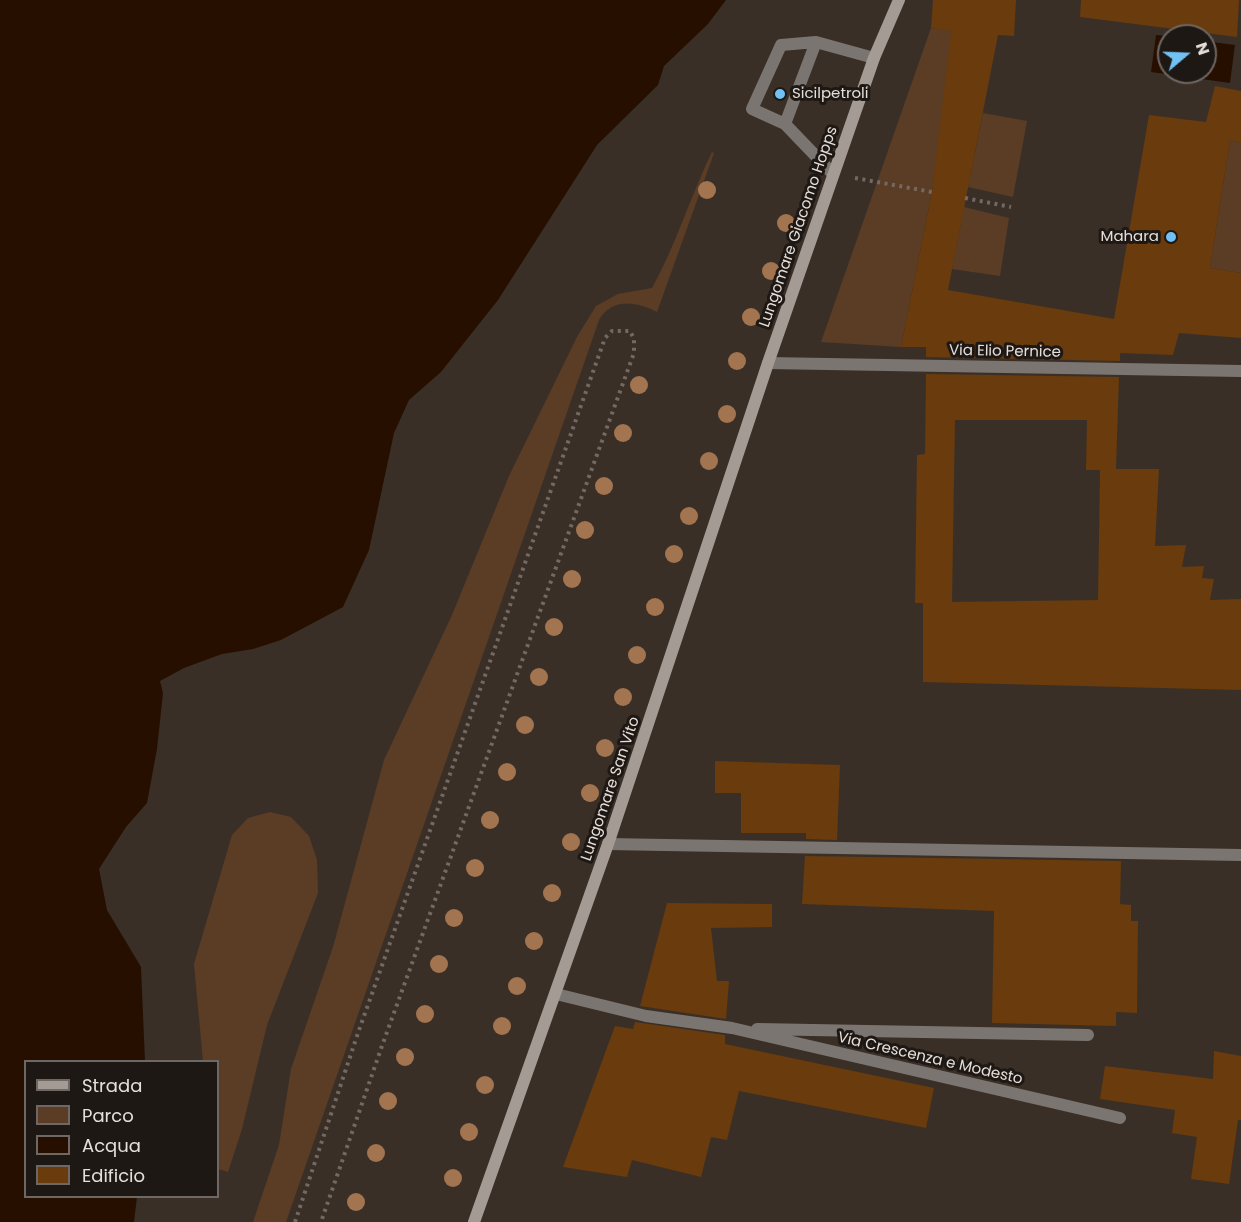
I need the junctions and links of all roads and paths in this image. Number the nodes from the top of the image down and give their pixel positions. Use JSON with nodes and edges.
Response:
{"nodes":[{"id":1,"x":899,"y":0,"type":"edge"},
{"id":2,"x":816,"y":42,"type":"junction"},
{"id":3,"x":874,"y":58,"type":"junction"},
{"id":4,"x":785,"y":124,"type":"junction"},
{"id":5,"x":833,"y":174,"type":"junction"},
{"id":6,"x":932,"y":192,"type":"dead end"},
{"id":7,"x":965,"y":198,"type":"dead end"},
{"id":8,"x":1011,"y":207,"type":"dead end"},
{"id":9,"x":768,"y":363,"type":"junction"},
{"id":10,"x":1241,"y":371,"type":"edge"},
{"id":11,"x":608,"y":844,"type":"junction"},
{"id":12,"x":1241,"y":855,"type":"edge"},
{"id":13,"x":556,"y":993,"type":"junction"},
{"id":14,"x":732,"y":1028,"type":"junction"},
{"id":15,"x":1089,"y":1035,"type":"dead end"},
{"id":16,"x":1120,"y":1118,"type":"dead end"},
{"id":17,"x":295,"y":1222,"type":"edge"},
{"id":18,"x":321,"y":1222,"type":"edge"},
{"id":19,"x":474,"y":1222,"type":"edge"}],
"edges":[{"from":1,"to":3,"type":"main road","name":"Lungomare Giacomo Hopps"},
{"from":2,"to":3,"type":"street"},
{"from":2,"to":4,"type":"street"},
{"from":2,"to":4,"type":"street"},
{"from":3,"to":5,"type":"main road","name":"Lungomare Giacomo Hopps"},
{"from":4,"to":5,"type":"street"},
{"from":5,"to":6,"type":"path"},
{"from":5,"to":9,"type":"main road","name":"Lungomare Giacomo Hopps"},
{"from":7,"to":8,"type":"path"},
{"from":9,"to":10,"type":"street","name":"Via Elio Pernice"},
{"from":9,"to":11,"type":"main road","name":"Lungomare San Vito"},
{"from":11,"to":12,"type":"street"},
{"from":11,"to":13,"type":"main road","name":"Lungomare San Vito"},
{"from":13,"to":14,"type":"street","name":"Via Crescenza e Modesto"},
{"from":13,"to":19,"type":"main road","name":"Lungomare San Vito"},
{"from":14,"to":15,"type":"street","name":"Via Crescenza e Modesto"},
{"from":14,"to":16,"type":"street","name":"Via Crescenza e Modesto"},
{"from":17,"to":18,"type":"path"}]}
